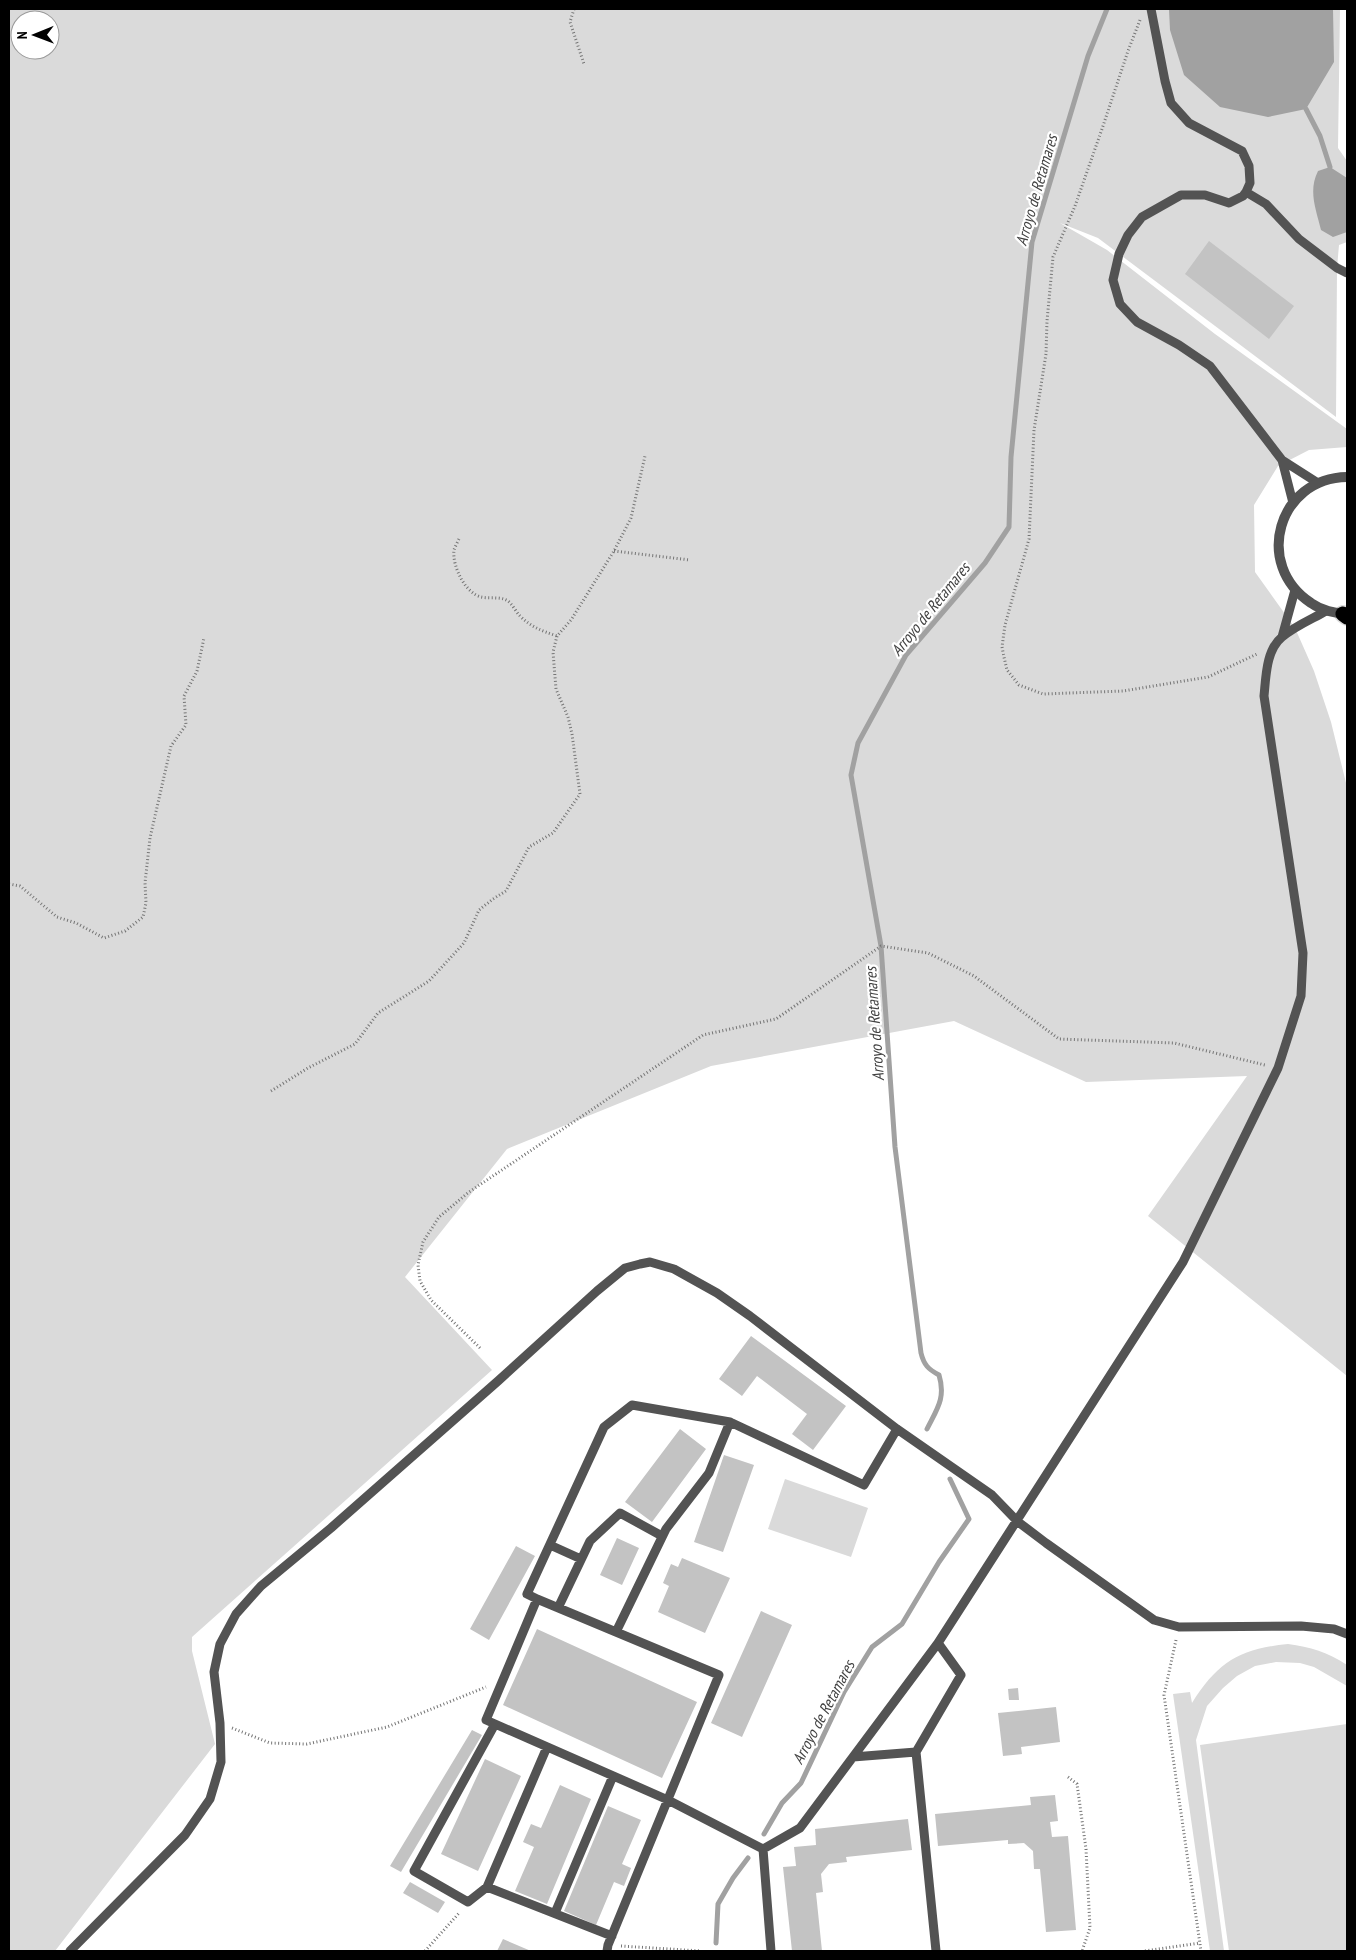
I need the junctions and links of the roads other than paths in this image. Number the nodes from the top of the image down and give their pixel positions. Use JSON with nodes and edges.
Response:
{"nodes":[{"id":1,"x":1151,"y":9,"type":"edge"},
{"id":2,"x":1246,"y":192,"type":"junction"},
{"id":3,"x":1347,"y":273,"type":"edge"},
{"id":4,"x":1282,"y":460,"type":"junction"},
{"id":5,"x":1347,"y":477,"type":"edge"},
{"id":6,"x":1318,"y":483,"type":"junction"},
{"id":7,"x":1293,"y":503,"type":"junction"},
{"id":8,"x":1295,"y":590,"type":"junction"},
{"id":9,"x":1326,"y":611,"type":"junction"},
{"id":10,"x":1346,"y":615,"type":"edge"},
{"id":11,"x":1282,"y":637,"type":"junction"},
{"id":12,"x":730,"y":1422,"type":"junction"},
{"id":13,"x":897,"y":1429,"type":"junction"},
{"id":14,"x":1017,"y":1521,"type":"junction"},
{"id":15,"x":662,"y":1536,"type":"junction"},
{"id":16,"x":550,"y":1545,"type":"junction"},
{"id":17,"x":581,"y":1559,"type":"junction"},
{"id":18,"x":537,"y":1599,"type":"junction"},
{"id":19,"x":558,"y":1608,"type":"junction"},
{"id":20,"x":616,"y":1632,"type":"junction"},
{"id":21,"x":1347,"y":1634,"type":"edge"},
{"id":22,"x":938,"y":1643,"type":"junction"},
{"id":23,"x":495,"y":1724,"type":"junction"},
{"id":24,"x":547,"y":1747,"type":"junction"},
{"id":25,"x":916,"y":1752,"type":"junction"},
{"id":26,"x":853,"y":1757,"type":"junction"},
{"id":27,"x":613,"y":1776,"type":"junction"},
{"id":28,"x":668,"y":1800,"type":"junction"},
{"id":29,"x":763,"y":1849,"type":"junction"},
{"id":30,"x":487,"y":1887,"type":"junction"},
{"id":31,"x":554,"y":1913,"type":"junction"},
{"id":32,"x":609,"y":1944,"type":"edge"},
{"id":33,"x":70,"y":1951,"type":"edge"},
{"id":34,"x":771,"y":1951,"type":"edge"},
{"id":35,"x":936,"y":1951,"type":"edge"}],
"edges":[{"from":1,"to":2,"type":"lane"},
{"from":2,"to":3,"type":"lane"},
{"from":2,"to":4,"type":"lane"},
{"from":4,"to":6,"type":"lane"},
{"from":4,"to":7,"type":"lane"},
{"from":5,"to":6,"type":"street"},
{"from":6,"to":7,"type":"street"},
{"from":7,"to":8,"type":"street"},
{"from":8,"to":9,"type":"street"},
{"from":8,"to":11,"type":"lane"},
{"from":9,"to":10,"type":"street"},
{"from":9,"to":11,"type":"lane"},
{"from":11,"to":14,"type":"lane"},
{"from":12,"to":13,"type":"lane"},
{"from":12,"to":15,"type":"lane"},
{"from":12,"to":16,"type":"lane"},
{"from":13,"to":14,"type":"lane"},
{"from":13,"to":33,"type":"lane"},
{"from":14,"to":21,"type":"lane"},
{"from":14,"to":22,"type":"lane"},
{"from":15,"to":17,"type":"lane"},
{"from":15,"to":20,"type":"lane"},
{"from":16,"to":17,"type":"lane"},
{"from":16,"to":18,"type":"lane"},
{"from":17,"to":19,"type":"lane"},
{"from":18,"to":19,"type":"lane"},
{"from":18,"to":23,"type":"lane"},
{"from":19,"to":20,"type":"lane"},
{"from":20,"to":28,"type":"lane"},
{"from":22,"to":25,"type":"lane"},
{"from":22,"to":26,"type":"lane"},
{"from":23,"to":24,"type":"lane"},
{"from":23,"to":30,"type":"lane"},
{"from":24,"to":27,"type":"lane"},
{"from":24,"to":30,"type":"lane"},
{"from":25,"to":26,"type":"lane"},
{"from":25,"to":35,"type":"lane"},
{"from":26,"to":29,"type":"lane"},
{"from":27,"to":28,"type":"lane"},
{"from":27,"to":31,"type":"lane"},
{"from":28,"to":29,"type":"lane"},
{"from":28,"to":32,"type":"lane"},
{"from":29,"to":34,"type":"lane"},
{"from":30,"to":31,"type":"lane"},
{"from":31,"to":32,"type":"lane"}]}
